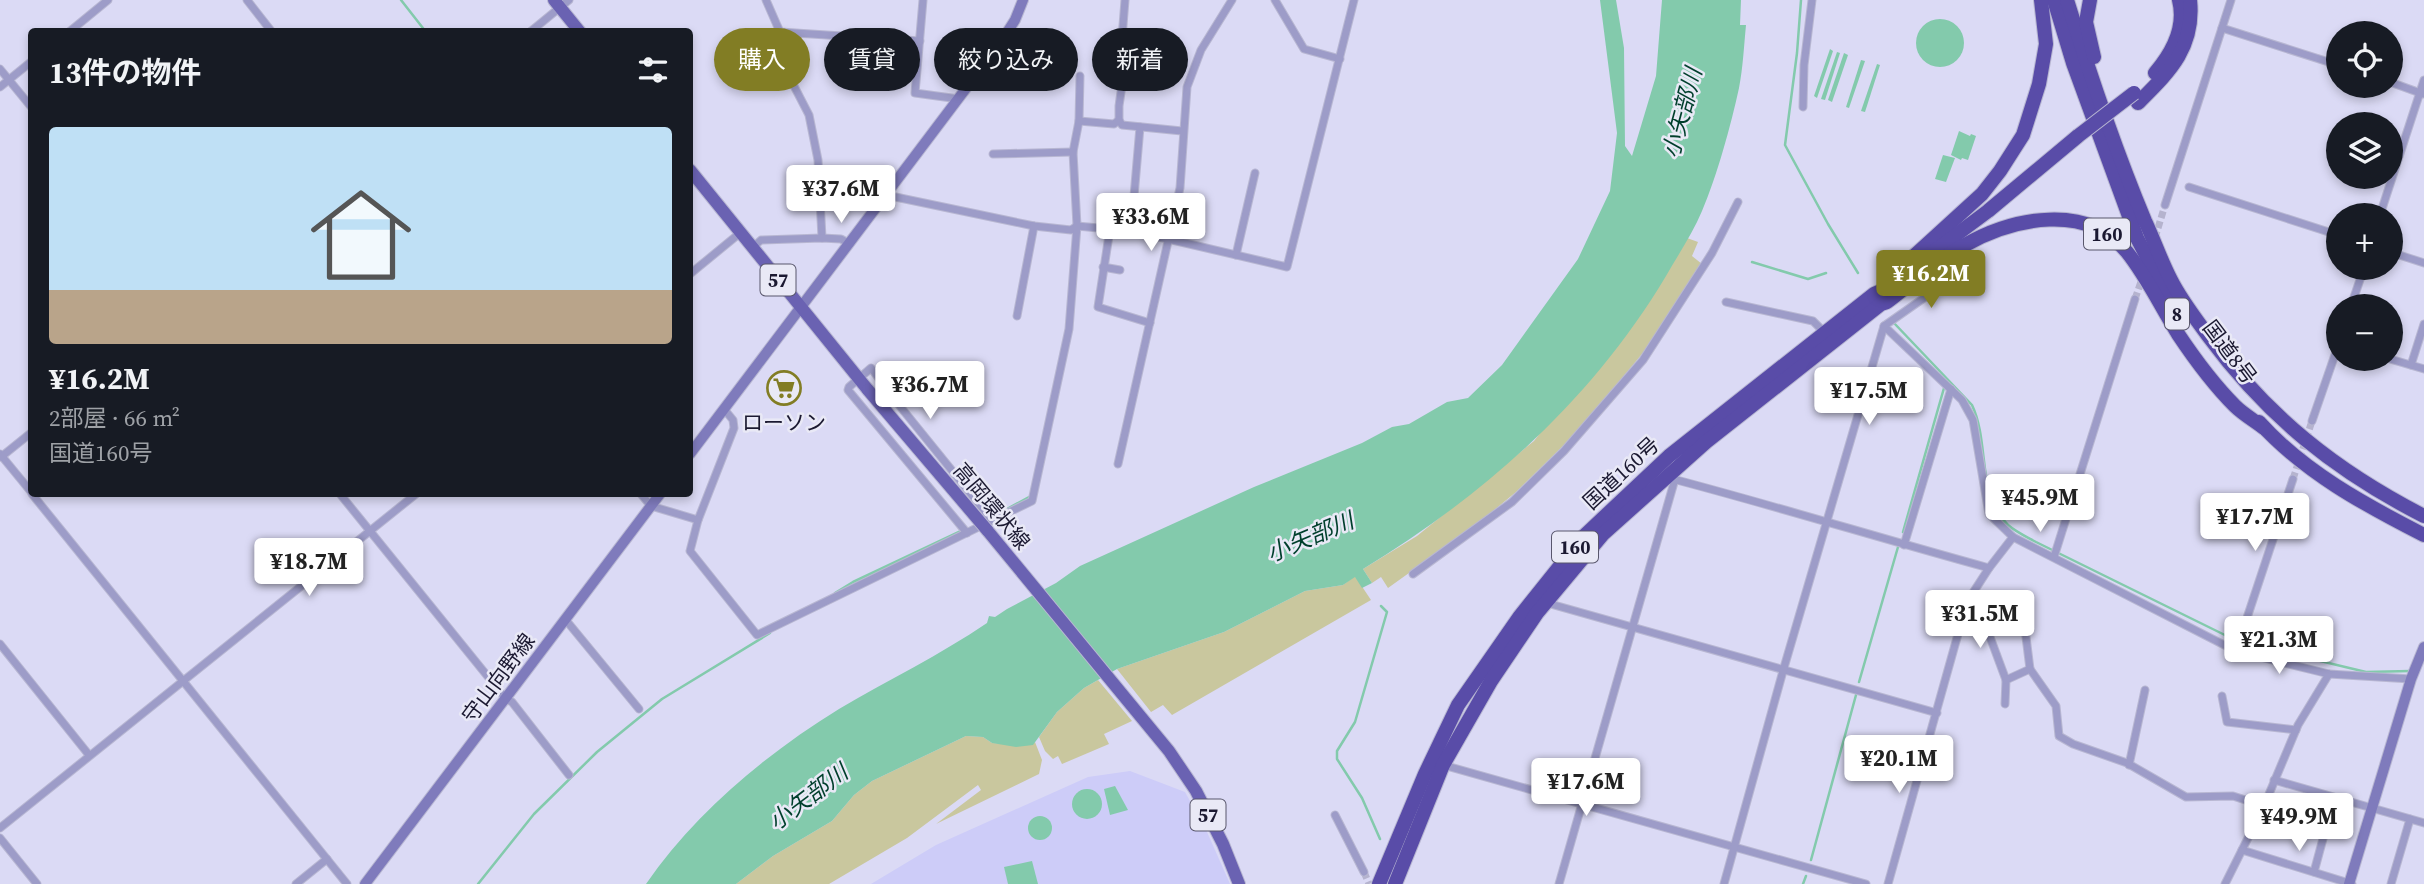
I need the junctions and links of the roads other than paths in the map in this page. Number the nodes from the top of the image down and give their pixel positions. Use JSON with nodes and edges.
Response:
{"nodes":[{"id":1,"x":108,"y":0,"type":"edge"},
{"id":2,"x":247,"y":0,"type":"edge"},
{"id":3,"x":766,"y":0,"type":"edge"},
{"id":4,"x":923,"y":0,"type":"edge"},
{"id":5,"x":1023,"y":0,"type":"edge"},
{"id":6,"x":1125,"y":0,"type":"edge"},
{"id":7,"x":1232,"y":0,"type":"edge"},
{"id":8,"x":1275,"y":0,"type":"edge"},
{"id":9,"x":1354,"y":0,"type":"edge"},
{"id":10,"x":1812,"y":0,"type":"edge"},
{"id":11,"x":2041,"y":0,"type":"edge"},
{"id":12,"x":2054,"y":0,"type":"edge"},
{"id":13,"x":2067,"y":0,"type":"edge"},
{"id":14,"x":2090,"y":0,"type":"edge"},
{"id":15,"x":2179,"y":0,"type":"edge"},
{"id":16,"x":2190,"y":0,"type":"edge"},
{"id":17,"x":2231,"y":0,"type":"edge"},
{"id":18,"x":561,"y":2,"type":"edge"},
{"id":19,"x":74,"y":28,"type":"edge"},
{"id":20,"x":269,"y":28,"type":"edge"},
{"id":21,"x":534,"y":28,"type":"edge"},
{"id":22,"x":577,"y":28,"type":"edge"},
{"id":23,"x":778,"y":28,"type":"edge"},
{"id":24,"x":2222,"y":28,"type":"junction"},
{"id":25,"x":920,"y":41,"type":"edge"},
{"id":26,"x":1340,"y":58,"type":"junction"},
{"id":27,"x":2326,"y":61,"type":"edge"},
{"id":28,"x":28,"y":64,"type":"edge"},
{"id":29,"x":0,"y":69,"type":"edge"},
{"id":30,"x":1080,"y":76,"type":"dead end"},
{"id":31,"x":9,"y":80,"type":"junction"},
{"id":32,"x":2424,"y":80,"type":"edge"},
{"id":33,"x":2403,"y":86,"type":"edge"},
{"id":34,"x":0,"y":87,"type":"edge"},
{"id":35,"x":797,"y":91,"type":"edge"},
{"id":36,"x":915,"y":91,"type":"edge"},
{"id":37,"x":2422,"y":93,"type":"edge"},
{"id":38,"x":2136,"y":98,"type":"junction"},
{"id":39,"x":959,"y":99,"type":"junction"},
{"id":40,"x":28,"y":103,"type":"edge"},
{"id":41,"x":1804,"y":107,"type":"dead end"},
{"id":42,"x":1119,"y":120,"type":"junction"},
{"id":43,"x":1079,"y":121,"type":"junction"},
{"id":44,"x":1140,"y":127,"type":"junction"},
{"id":45,"x":1182,"y":131,"type":"junction"},
{"id":46,"x":2117,"y":149,"type":"junction"},
{"id":47,"x":1073,"y":152,"type":"junction"},
{"id":48,"x":993,"y":154,"type":"dead end"},
{"id":49,"x":1255,"y":173,"type":"dead end"},
{"id":50,"x":693,"y":174,"type":"edge"},
{"id":51,"x":2189,"y":187,"type":"dead end"},
{"id":52,"x":886,"y":195,"type":"junction"},
{"id":53,"x":1738,"y":202,"type":"dead end"},
{"id":54,"x":2385,"y":203,"type":"edge"},
{"id":55,"x":2165,"y":205,"type":"tunnel mouth"},
{"id":56,"x":1034,"y":226,"type":"junction"},
{"id":57,"x":1077,"y":226,"type":"junction"},
{"id":58,"x":1110,"y":229,"type":"junction"},
{"id":59,"x":1131,"y":231,"type":"junction"},
{"id":60,"x":2326,"y":231,"type":"edge"},
{"id":61,"x":740,"y":233,"type":"junction"},
{"id":62,"x":822,"y":238,"type":"junction"},
{"id":63,"x":1168,"y":239,"type":"junction"},
{"id":64,"x":850,"y":244,"type":"junction"},
{"id":65,"x":752,"y":248,"type":"junction"},
{"id":66,"x":1236,"y":255,"type":"junction"},
{"id":67,"x":2403,"y":256,"type":"edge"},
{"id":68,"x":2424,"y":263,"type":"edge"},
{"id":69,"x":1103,"y":267,"type":"junction"},
{"id":70,"x":1120,"y":270,"type":"dead end"},
{"id":71,"x":693,"y":272,"type":"edge"},
{"id":72,"x":1961,"y":272,"type":"dead end"},
{"id":73,"x":1877,"y":299,"type":"junction"},
{"id":74,"x":2136,"y":299,"type":"tunnel mouth"},
{"id":75,"x":1726,"y":302,"type":"dead end"},
{"id":76,"x":800,"y":307,"type":"junction"},
{"id":77,"x":1017,"y":316,"type":"dead end"},
{"id":78,"x":1150,"y":323,"type":"junction"},
{"id":79,"x":2424,"y":324,"type":"edge"},
{"id":80,"x":1884,"y":326,"type":"junction"},
{"id":81,"x":1825,"y":333,"type":"junction"},
{"id":82,"x":2403,"y":363,"type":"edge"},
{"id":83,"x":2411,"y":365,"type":"junction"},
{"id":84,"x":2424,"y":369,"type":"edge"},
{"id":85,"x":2329,"y":371,"type":"edge"},
{"id":86,"x":859,"y":378,"type":"junction"},
{"id":87,"x":1951,"y":389,"type":"junction"},
{"id":88,"x":724,"y":408,"type":"junction"},
{"id":89,"x":2312,"y":421,"type":"tunnel mouth"},
{"id":90,"x":2264,"y":428,"type":"junction"},
{"id":91,"x":28,"y":435,"type":"edge"},
{"id":92,"x":693,"y":450,"type":"edge"},
{"id":93,"x":1,"y":456,"type":"edge"},
{"id":94,"x":1118,"y":464,"type":"dead end"},
{"id":95,"x":1671,"y":478,"type":"junction"},
{"id":96,"x":2294,"y":479,"type":"tunnel mouth"},
{"id":97,"x":28,"y":488,"type":"edge"},
{"id":98,"x":35,"y":497,"type":"edge"},
{"id":99,"x":342,"y":497,"type":"edge"},
{"id":100,"x":412,"y":497,"type":"edge"},
{"id":101,"x":644,"y":497,"type":"edge"},
{"id":102,"x":658,"y":497,"type":"edge"},
{"id":103,"x":651,"y":506,"type":"junction"},
{"id":104,"x":2424,"y":516,"type":"edge"},
{"id":105,"x":698,"y":520,"type":"junction"},
{"id":106,"x":1826,"y":520,"type":"junction"},
{"id":107,"x":990,"y":525,"type":"junction"},
{"id":108,"x":370,"y":531,"type":"junction"},
{"id":109,"x":967,"y":533,"type":"junction"},
{"id":110,"x":2424,"y":535,"type":"edge"},
{"id":111,"x":2013,"y":537,"type":"junction"},
{"id":112,"x":1904,"y":545,"type":"junction"},
{"id":113,"x":2054,"y":556,"type":"junction"},
{"id":114,"x":1989,"y":568,"type":"junction"},
{"id":115,"x":1413,"y":574,"type":"dead end"},
{"id":116,"x":1974,"y":594,"type":"junction"},
{"id":117,"x":2021,"y":597,"type":"dead end"},
{"id":118,"x":1545,"y":602,"type":"junction"},
{"id":119,"x":565,"y":619,"type":"junction"},
{"id":120,"x":1633,"y":627,"type":"junction"},
{"id":121,"x":0,"y":644,"type":"edge"},
{"id":122,"x":2424,"y":647,"type":"edge"},
{"id":123,"x":2236,"y":650,"type":"junction"},
{"id":124,"x":2030,"y":669,"type":"junction"},
{"id":125,"x":1783,"y":671,"type":"junction"},
{"id":126,"x":2329,"y":674,"type":"junction"},
{"id":127,"x":2416,"y":679,"type":"edge"},
{"id":128,"x":183,"y":680,"type":"junction"},
{"id":129,"x":2006,"y":680,"type":"junction"},
{"id":130,"x":2145,"y":690,"type":"dead end"},
{"id":131,"x":2222,"y":696,"type":"dead end"},
{"id":132,"x":506,"y":699,"type":"junction"},
{"id":133,"x":2005,"y":704,"type":"dead end"},
{"id":134,"x":639,"y":709,"type":"dead end"},
{"id":135,"x":1937,"y":713,"type":"junction"},
{"id":136,"x":2296,"y":730,"type":"junction"},
{"id":137,"x":89,"y":755,"type":"junction"},
{"id":138,"x":1443,"y":765,"type":"junction"},
{"id":139,"x":2129,"y":765,"type":"junction"},
{"id":140,"x":569,"y":775,"type":"dead end"},
{"id":141,"x":2274,"y":780,"type":"junction"},
{"id":142,"x":2334,"y":798,"type":"junction"},
{"id":143,"x":1581,"y":802,"type":"junction"},
{"id":144,"x":2264,"y":806,"type":"junction"},
{"id":145,"x":2371,"y":810,"type":"junction"},
{"id":146,"x":1335,"y":815,"type":"dead end"},
{"id":147,"x":2410,"y":820,"type":"junction"},
{"id":148,"x":2424,"y":823,"type":"edge"},
{"id":149,"x":0,"y":828,"type":"edge"},
{"id":150,"x":0,"y":838,"type":"edge"},
{"id":151,"x":1735,"y":847,"type":"junction"},
{"id":152,"x":2242,"y":850,"type":"junction"},
{"id":153,"x":327,"y":859,"type":"junction"},
{"id":154,"x":1364,"y":872,"type":"tunnel mouth"},
{"id":155,"x":2314,"y":872,"type":"junction"},
{"id":156,"x":37,"y":884,"type":"edge"},
{"id":157,"x":296,"y":884,"type":"edge"},
{"id":158,"x":347,"y":884,"type":"edge"},
{"id":159,"x":365,"y":884,"type":"edge"},
{"id":160,"x":1239,"y":884,"type":"edge"},
{"id":161,"x":1379,"y":884,"type":"edge"},
{"id":162,"x":1395,"y":884,"type":"edge"},
{"id":163,"x":1559,"y":884,"type":"edge"},
{"id":164,"x":1724,"y":884,"type":"edge"},
{"id":165,"x":1866,"y":884,"type":"edge"},
{"id":166,"x":1888,"y":884,"type":"edge"},
{"id":167,"x":2225,"y":884,"type":"edge"},
{"id":168,"x":2350,"y":884,"type":"edge"},
{"id":169,"x":2392,"y":884,"type":"edge"}],
"edges":[{"from":1,"to":19,"type":"street"},
{"from":2,"to":20,"type":"street"},
{"from":3,"to":23,"type":"street"},
{"from":4,"to":25,"type":"street"},
{"from":5,"to":39,"type":"main road"},
{"from":6,"to":42,"type":"street"},
{"from":7,"to":45,"type":"street"},
{"from":8,"to":26,"type":"street"},
{"from":9,"to":26,"type":"street"},
{"from":10,"to":41,"type":"street"},
{"from":11,"to":73,"type":"highway","number":"160"},
{"from":12,"to":90,"type":"highway","name":"国道8号","number":"8"},
{"from":13,"to":46,"type":"highway","name":"国道8号","number":"8"},
{"from":14,"to":46,"type":"highway"},
{"from":15,"to":38,"type":"highway","number":"160"},
{"from":16,"to":38,"type":"highway","number":"160"},
{"from":17,"to":24,"type":"street"},
{"from":18,"to":21,"type":"street"},
{"from":18,"to":22,"type":"main road"},
{"from":24,"to":27,"type":"street"},
{"from":24,"to":55,"type":"street"},
{"from":26,"to":66,"type":"street"},
{"from":28,"to":31,"type":"street"},
{"from":29,"to":31,"type":"street"},
{"from":30,"to":43,"type":"street"},
{"from":31,"to":34,"type":"street"},
{"from":31,"to":40,"type":"street"},
{"from":32,"to":37,"type":"street"},
{"from":33,"to":37,"type":"street"},
{"from":35,"to":62,"type":"street"},
{"from":36,"to":39,"type":"street"},
{"from":37,"to":54,"type":"street"},
{"from":38,"to":73,"type":"highway","number":"160"},
{"from":39,"to":52,"type":"main road"},
{"from":42,"to":43,"type":"street"},
{"from":42,"to":44,"type":"street"},
{"from":43,"to":47,"type":"street"},
{"from":44,"to":45,"type":"street"},
{"from":44,"to":59,"type":"street"},
{"from":45,"to":63,"type":"street"},
{"from":46,"to":104,"type":"highway","name":"国道8号","number":"8"},
{"from":47,"to":48,"type":"street"},
{"from":47,"to":57,"type":"street"},
{"from":49,"to":66,"type":"street"},
{"from":50,"to":61,"type":"main road","name":"高岡環状線","number":"57"},
{"from":51,"to":60,"type":"street"},
{"from":52,"to":56,"type":"street"},
{"from":52,"to":64,"type":"main road"},
{"from":53,"to":115,"type":"street"},
{"from":56,"to":57,"type":"street"},
{"from":56,"to":77,"type":"street"},
{"from":57,"to":58,"type":"street"},
{"from":57,"to":107,"type":"street"},
{"from":58,"to":59,"type":"street"},
{"from":58,"to":69,"type":"street"},
{"from":59,"to":63,"type":"street"},
{"from":61,"to":65,"type":"main road","name":"高岡環状線","number":"57"},
{"from":61,"to":71,"type":"street"},
{"from":62,"to":64,"type":"street"},
{"from":62,"to":65,"type":"street"},
{"from":63,"to":66,"type":"street"},
{"from":63,"to":78,"type":"street"},
{"from":64,"to":76,"type":"main road"},
{"from":65,"to":76,"type":"main road","name":"高岡環状線","number":"57"},
{"from":67,"to":68,"type":"street"},
{"from":69,"to":70,"type":"street"},
{"from":69,"to":78,"type":"street"},
{"from":72,"to":80,"type":"street"},
{"from":73,"to":81,"type":"highway","name":"国道160号","number":"160"},
{"from":73,"to":90,"type":"highway","number":"160"},
{"from":73,"to":95,"type":"highway","name":"国道160号","number":"160"},
{"from":74,"to":113,"type":"street"},
{"from":75,"to":81,"type":"street"},
{"from":76,"to":86,"type":"main road","name":"高岡環状線","number":"57"},
{"from":76,"to":88,"type":"main road"},
{"from":78,"to":94,"type":"street"},
{"from":79,"to":83,"type":"street"},
{"from":80,"to":87,"type":"street"},
{"from":80,"to":106,"type":"street"},
{"from":81,"to":161,"type":"highway","name":"国道160号","number":"160"},
{"from":82,"to":83,"type":"street"},
{"from":83,"to":84,"type":"street"},
{"from":85,"to":89,"type":"street"},
{"from":86,"to":107,"type":"main road","name":"高岡環状線","number":"57","bridge":true},
{"from":86,"to":107,"type":"street"},
{"from":86,"to":109,"type":"street"},
{"from":87,"to":111,"type":"street"},
{"from":87,"to":112,"type":"street"},
{"from":88,"to":92,"type":"main road"},
{"from":88,"to":105,"type":"street"},
{"from":90,"to":110,"type":"highway","name":"国道8号","number":"8"},
{"from":91,"to":93,"type":"street"},
{"from":93,"to":97,"type":"street"},
{"from":95,"to":106,"type":"street"},
{"from":95,"to":118,"type":"highway","name":"国道160号","number":"160"},
{"from":95,"to":120,"type":"street"},
{"from":96,"to":123,"type":"street"},
{"from":98,"to":128,"type":"street"},
{"from":99,"to":108,"type":"street"},
{"from":100,"to":108,"type":"street"},
{"from":101,"to":103,"type":"street"},
{"from":102,"to":103,"type":"main road","name":"守山向野線"},
{"from":103,"to":105,"type":"street"},
{"from":103,"to":119,"type":"main road","name":"守山向野線"},
{"from":105,"to":109,"type":"street"},
{"from":106,"to":112,"type":"street"},
{"from":106,"to":125,"type":"street"},
{"from":107,"to":109,"type":"street"},
{"from":107,"to":160,"type":"main road","name":"高岡環状線","number":"57"},
{"from":108,"to":128,"type":"street"},
{"from":108,"to":132,"type":"street"},
{"from":111,"to":113,"type":"street"},
{"from":111,"to":114,"type":"street"},
{"from":112,"to":114,"type":"street"},
{"from":113,"to":123,"type":"street"},
{"from":114,"to":116,"type":"street"},
{"from":116,"to":129,"type":"street"},
{"from":116,"to":135,"type":"street"},
{"from":117,"to":124,"type":"street"},
{"from":118,"to":120,"type":"street"},
{"from":118,"to":138,"type":"highway","name":"国道160号","number":"160"},
{"from":119,"to":132,"type":"main road","name":"守山向野線"},
{"from":119,"to":134,"type":"street"},
{"from":120,"to":125,"type":"street"},
{"from":120,"to":143,"type":"street"},
{"from":121,"to":137,"type":"street"},
{"from":122,"to":127,"type":"main road"},
{"from":123,"to":126,"type":"street"},
{"from":124,"to":129,"type":"street"},
{"from":124,"to":139,"type":"street"},
{"from":125,"to":135,"type":"street"},
{"from":125,"to":151,"type":"street"},
{"from":126,"to":127,"type":"street"},
{"from":126,"to":136,"type":"street"},
{"from":127,"to":145,"type":"main road"},
{"from":128,"to":137,"type":"street"},
{"from":128,"to":153,"type":"street"},
{"from":129,"to":133,"type":"street"},
{"from":130,"to":139,"type":"street"},
{"from":131,"to":136,"type":"street"},
{"from":132,"to":140,"type":"street"},
{"from":132,"to":159,"type":"main road","name":"守山向野線"},
{"from":135,"to":166,"type":"street"},
{"from":136,"to":141,"type":"street"},
{"from":137,"to":149,"type":"street"},
{"from":138,"to":143,"type":"street"},
{"from":138,"to":162,"type":"highway","name":"国道160号","number":"160"},
{"from":139,"to":144,"type":"street"},
{"from":141,"to":142,"type":"street"},
{"from":141,"to":144,"type":"street"},
{"from":142,"to":145,"type":"street"},
{"from":142,"to":155,"type":"street"},
{"from":143,"to":151,"type":"street"},
{"from":143,"to":163,"type":"street"},
{"from":144,"to":152,"type":"street"},
{"from":145,"to":147,"type":"street"},
{"from":145,"to":168,"type":"main road"},
{"from":146,"to":154,"type":"street"},
{"from":147,"to":148,"type":"street"},
{"from":147,"to":169,"type":"street"},
{"from":150,"to":156,"type":"street"},
{"from":151,"to":164,"type":"street"},
{"from":151,"to":165,"type":"street"},
{"from":152,"to":155,"type":"street"},
{"from":152,"to":167,"type":"street"},
{"from":153,"to":157,"type":"street"},
{"from":153,"to":158,"type":"street"},
{"from":155,"to":168,"type":"street"}]}
